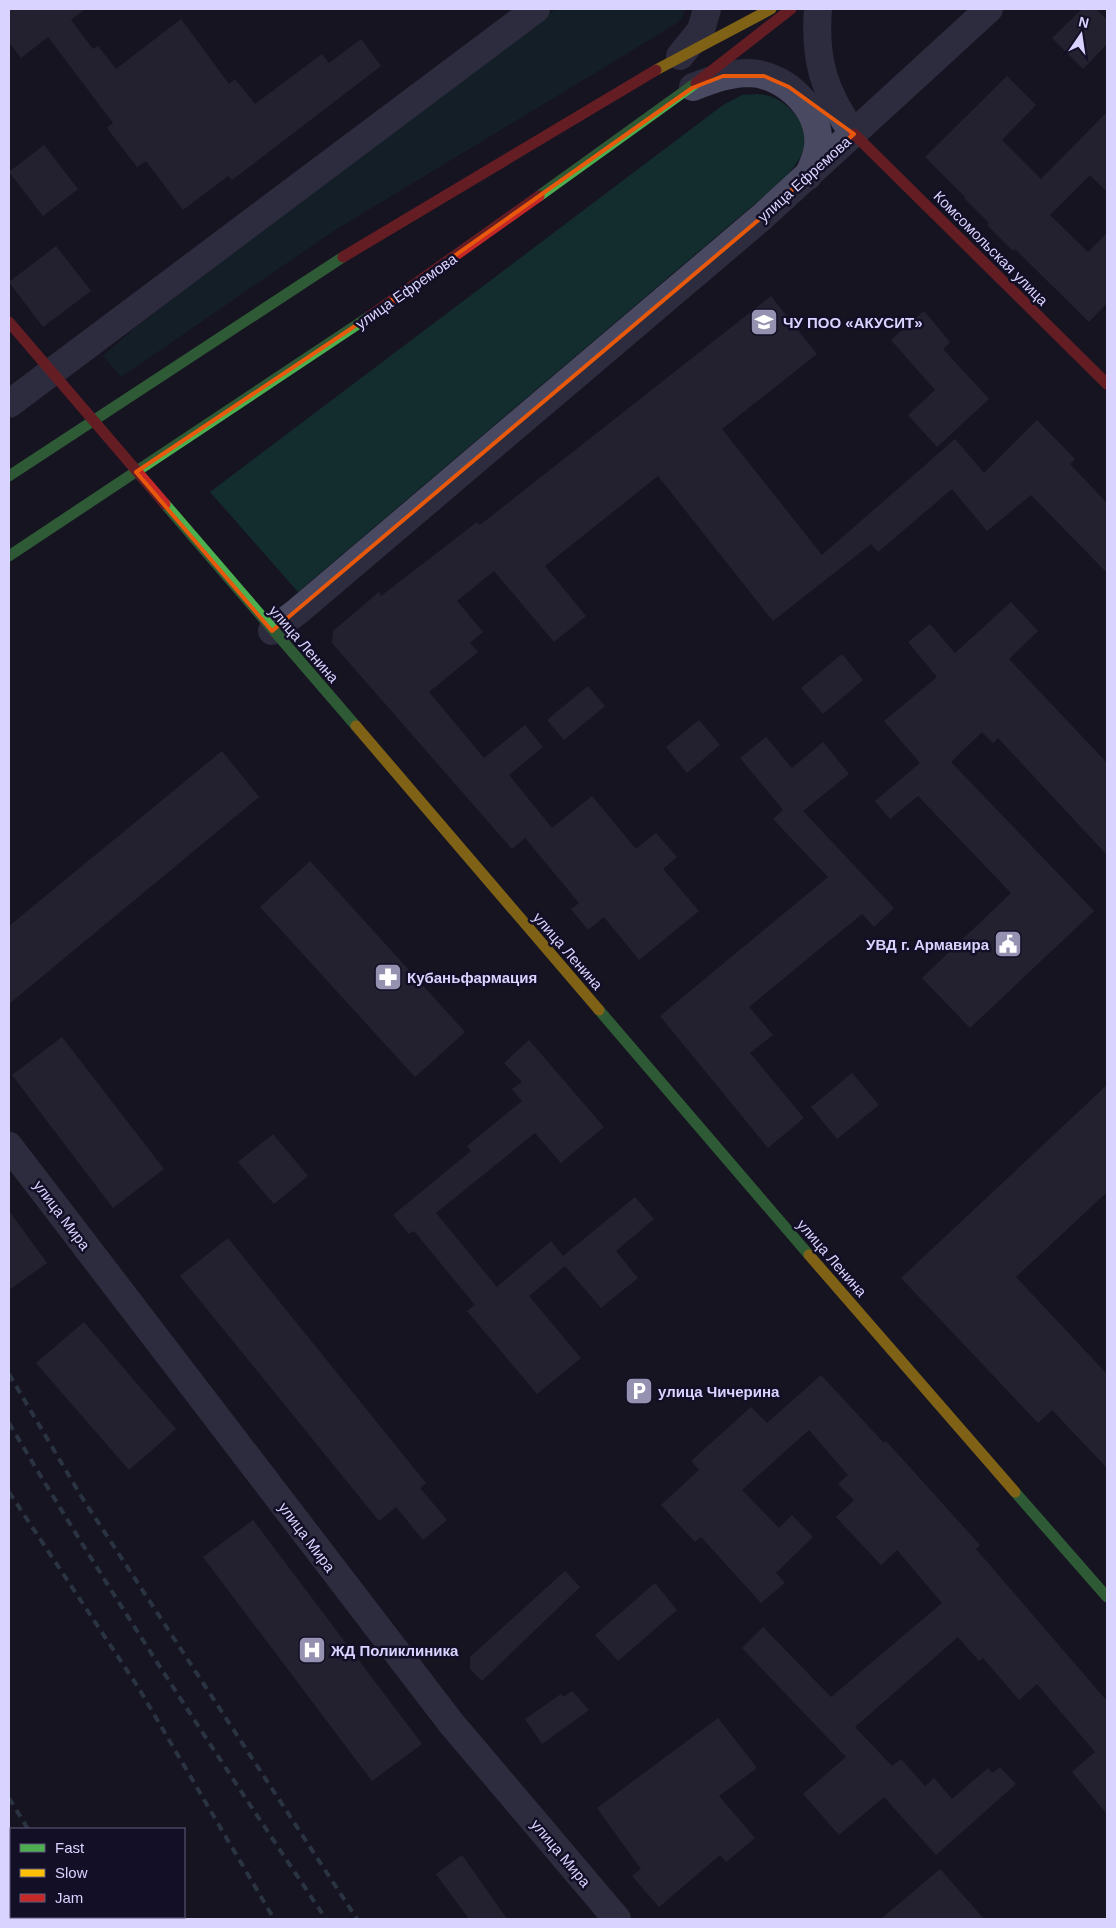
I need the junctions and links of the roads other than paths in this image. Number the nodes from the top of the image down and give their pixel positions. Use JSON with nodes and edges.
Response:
{"nodes":[{"id":1,"x":536,"y":9,"type":"edge"},
{"id":2,"x":707,"y":9,"type":"edge"},
{"id":3,"x":771,"y":9,"type":"edge"},
{"id":4,"x":791,"y":9,"type":"edge"},
{"id":5,"x":818,"y":9,"type":"edge"},
{"id":6,"x":989,"y":9,"type":"edge"},
{"id":7,"x":680,"y":56,"type":"junction"},
{"id":8,"x":789,"y":87,"type":"junction"},
{"id":9,"x":682,"y":95,"type":"junction"},
{"id":10,"x":854,"y":134,"type":"junction"},
{"id":11,"x":808,"y":176,"type":"junction"},
{"id":12,"x":9,"y":322,"type":"edge"},
{"id":13,"x":51,"y":373,"type":"junction"},
{"id":14,"x":1107,"y":384,"type":"edge"},
{"id":15,"x":9,"y":404,"type":"edge"},
{"id":16,"x":9,"y":476,"type":"edge"},
{"id":17,"x":9,"y":556,"type":"edge"},
{"id":18,"x":272,"y":631,"type":"junction"},
{"id":19,"x":9,"y":1146,"type":"edge"},
{"id":20,"x":1107,"y":1597,"type":"edge"},
{"id":21,"x":617,"y":1919,"type":"edge"}],
"edges":[{"from":1,"to":13,"type":"street"},
{"from":2,"to":7,"type":"street"},
{"from":3,"to":7,"type":"street"},
{"from":4,"to":9,"type":"street","name":"улица Ефремова"},
{"from":5,"to":10,"type":"street"},
{"from":6,"to":10,"type":"street","name":"улица Ефремова"},
{"from":7,"to":16,"type":"street"},
{"from":8,"to":9,"type":"street"},
{"from":8,"to":10,"type":"street"},
{"from":8,"to":11,"type":"street"},
{"from":9,"to":17,"type":"street","name":"улица Ефремова"},
{"from":10,"to":11,"type":"street","name":"улица Ефремова"},
{"from":10,"to":14,"type":"street","name":"Комсомольская улица"},
{"from":11,"to":18,"type":"street","name":"улица Ефремова"},
{"from":12,"to":13,"type":"street","name":"улица Ленина"},
{"from":13,"to":15,"type":"street"},
{"from":13,"to":18,"type":"street","name":"улица Ленина"},
{"from":18,"to":20,"type":"street","name":"улица Ленина"},
{"from":19,"to":21,"type":"street","name":"улица Мира"}]}
